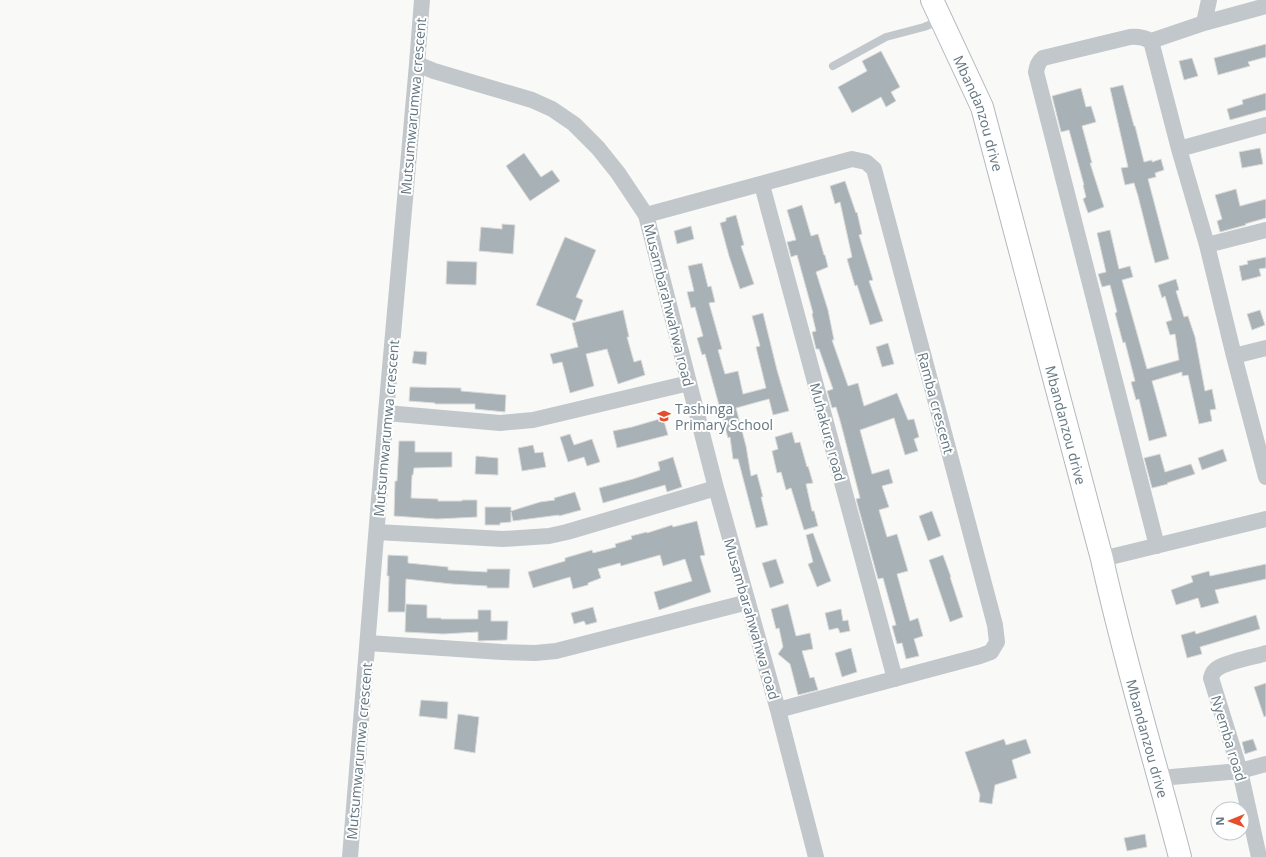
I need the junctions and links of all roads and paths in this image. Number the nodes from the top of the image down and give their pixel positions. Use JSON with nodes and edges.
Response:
{"nodes":[{"id":1,"x":422,"y":0,"type":"edge"},
{"id":2,"x":932,"y":0,"type":"edge"},
{"id":3,"x":1209,"y":0,"type":"edge"},
{"id":4,"x":1266,"y":6,"type":"edge"},
{"id":5,"x":942,"y":20,"type":"junction"},
{"id":6,"x":1204,"y":23,"type":"junction"},
{"id":7,"x":1151,"y":40,"type":"junction"},
{"id":8,"x":417,"y":64,"type":"junction"},
{"id":9,"x":833,"y":66,"type":"dead end"},
{"id":10,"x":1266,"y":125,"type":"edge"},
{"id":11,"x":1178,"y":149,"type":"junction"},
{"id":12,"x":762,"y":184,"type":"junction"},
{"id":13,"x":646,"y":215,"type":"junction"},
{"id":14,"x":1266,"y":230,"type":"edge"},
{"id":15,"x":1207,"y":245,"type":"junction"},
{"id":16,"x":1266,"y":348,"type":"edge"},
{"id":17,"x":1234,"y":356,"type":"junction"},
{"id":18,"x":689,"y":383,"type":"junction"},
{"id":19,"x":386,"y":413,"type":"junction"},
{"id":20,"x":1266,"y":477,"type":"edge"},
{"id":21,"x":716,"y":488,"type":"junction"},
{"id":22,"x":1266,"y":520,"type":"edge"},
{"id":23,"x":377,"y":532,"type":"junction"},
{"id":24,"x":1157,"y":546,"type":"junction"},
{"id":25,"x":1102,"y":559,"type":"junction"},
{"id":26,"x":748,"y":602,"type":"junction"},
{"id":27,"x":368,"y":643,"type":"junction"},
{"id":28,"x":1266,"y":653,"type":"edge"},
{"id":29,"x":895,"y":679,"type":"junction"},
{"id":30,"x":778,"y":710,"type":"junction"},
{"id":31,"x":1266,"y":764,"type":"edge"},
{"id":32,"x":1240,"y":771,"type":"junction"},
{"id":33,"x":1160,"y":778,"type":"junction"},
{"id":34,"x":350,"y":857,"type":"edge"},
{"id":35,"x":816,"y":857,"type":"edge"},
{"id":36,"x":1180,"y":857,"type":"edge"},
{"id":37,"x":1259,"y":857,"type":"edge"}],
"edges":[{"from":1,"to":8,"type":"street","name":"Mutsumwarumwa crescent"},
{"from":2,"to":5,"type":"street","name":"Mbandanzou drive"},
{"from":3,"to":6,"type":"street"},
{"from":4,"to":6,"type":"street"},
{"from":5,"to":9,"type":"lane"},
{"from":5,"to":25,"type":"street","name":"Mbandanzou drive"},
{"from":6,"to":7,"type":"street"},
{"from":7,"to":11,"type":"street"},
{"from":7,"to":24,"type":"street"},
{"from":8,"to":13,"type":"street","name":"Musambarahwahwa road"},
{"from":8,"to":19,"type":"street","name":"Mutsumwarumwa crescent"},
{"from":10,"to":11,"type":"street"},
{"from":11,"to":15,"type":"street"},
{"from":12,"to":13,"type":"street","name":"Ramba crescent"},
{"from":12,"to":29,"type":"street","name":"Muhakure road"},
{"from":12,"to":29,"type":"street","name":"Ramba crescent"},
{"from":13,"to":18,"type":"street","name":"Musambarahwahwa road"},
{"from":14,"to":15,"type":"street"},
{"from":15,"to":17,"type":"street"},
{"from":16,"to":17,"type":"street"},
{"from":17,"to":20,"type":"street"},
{"from":18,"to":19,"type":"street"},
{"from":18,"to":21,"type":"street","name":"Musambarahwahwa road"},
{"from":19,"to":23,"type":"street","name":"Mutsumwarumwa crescent"},
{"from":21,"to":23,"type":"street"},
{"from":21,"to":26,"type":"street","name":"Musambarahwahwa road"},
{"from":22,"to":24,"type":"street"},
{"from":23,"to":27,"type":"street","name":"Mutsumwarumwa crescent"},
{"from":24,"to":25,"type":"street"},
{"from":25,"to":33,"type":"street","name":"Mbandanzou drive"},
{"from":26,"to":27,"type":"street"},
{"from":26,"to":30,"type":"street","name":"Musambarahwahwa road"},
{"from":27,"to":34,"type":"street","name":"Mutsumwarumwa crescent"},
{"from":28,"to":32,"type":"street","name":"Nyemba road"},
{"from":29,"to":30,"type":"street","name":"Ramba crescent"},
{"from":30,"to":35,"type":"street","name":"Musambarahwahwa road"},
{"from":31,"to":32,"type":"street"},
{"from":32,"to":33,"type":"street"},
{"from":32,"to":37,"type":"street","name":"Nyemba road"},
{"from":33,"to":36,"type":"street","name":"Mbandanzou drive"}]}
